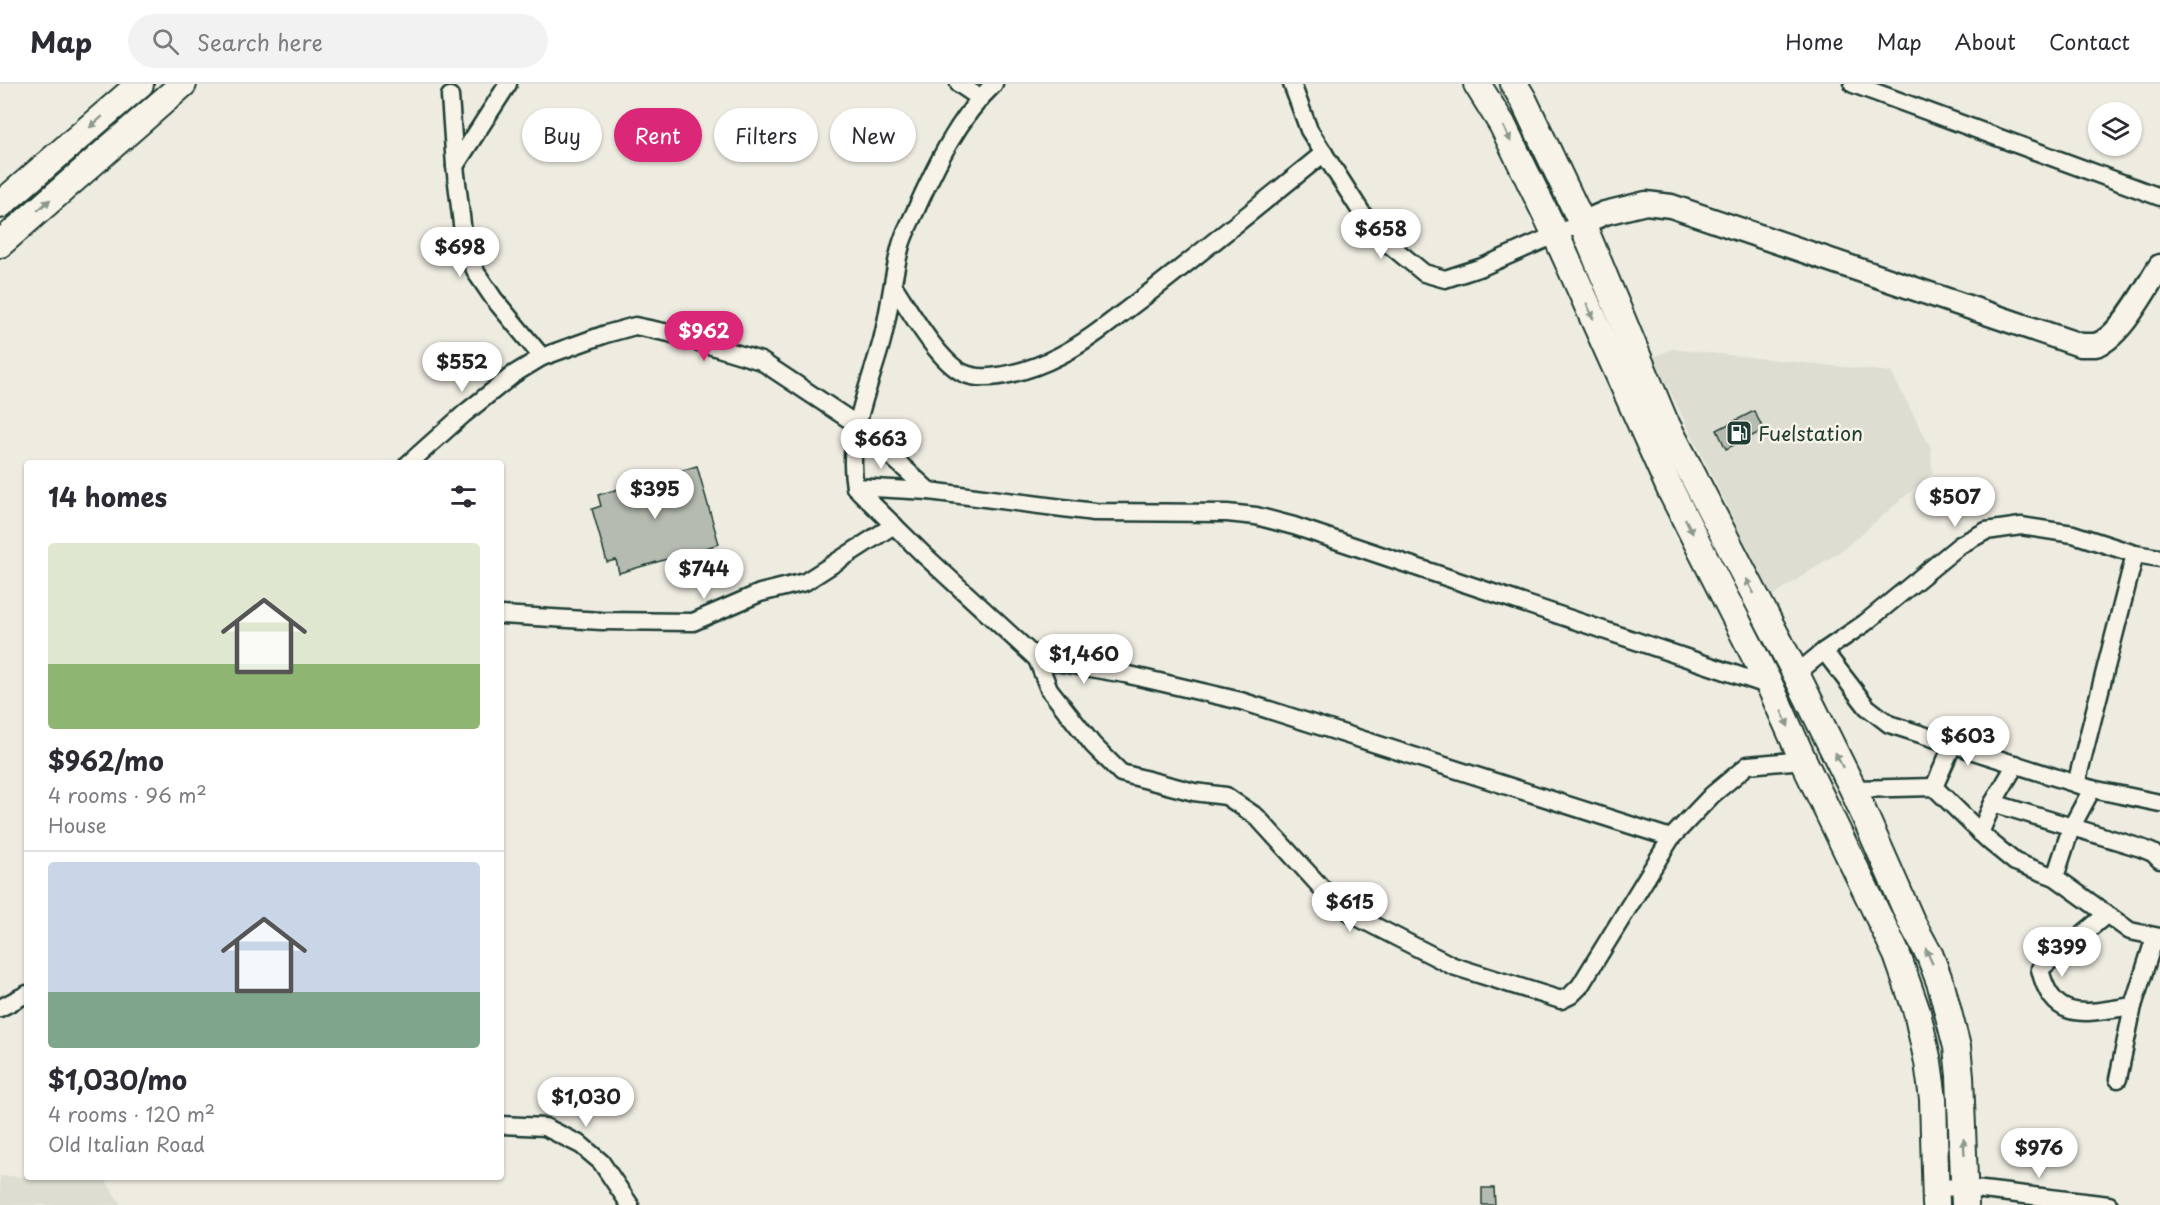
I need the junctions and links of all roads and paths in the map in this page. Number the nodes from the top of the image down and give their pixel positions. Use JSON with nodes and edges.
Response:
{"nodes":[{"id":1,"x":140,"y":84,"type":"edge"},
{"id":2,"x":183,"y":84,"type":"edge"},
{"id":3,"x":508,"y":84,"type":"edge"},
{"id":4,"x":959,"y":84,"type":"edge"},
{"id":5,"x":994,"y":84,"type":"edge"},
{"id":6,"x":1292,"y":84,"type":"edge"},
{"id":7,"x":1477,"y":84,"type":"edge"},
{"id":8,"x":1514,"y":84,"type":"edge"},
{"id":9,"x":1853,"y":84,"type":"edge"},
{"id":10,"x":450,"y":96,"type":"dead end"},
{"id":11,"x":980,"y":98,"type":"junction"},
{"id":12,"x":1324,"y":153,"type":"junction"},
{"id":13,"x":455,"y":166,"type":"junction"},
{"id":14,"x":2160,"y":197,"type":"edge"},
{"id":15,"x":0,"y":205,"type":"edge"},
{"id":16,"x":1582,"y":223,"type":"junction"},
{"id":17,"x":1556,"y":235,"type":"junction"},
{"id":18,"x":0,"y":244,"type":"edge"},
{"id":19,"x":2160,"y":266,"type":"edge"},
{"id":20,"x":892,"y":285,"type":"junction"},
{"id":21,"x":542,"y":357,"type":"junction"},
{"id":22,"x":856,"y":424,"type":"junction"},
{"id":23,"x":1654,"y":425,"type":"junction"},
{"id":24,"x":412,"y":460,"type":"edge"},
{"id":25,"x":1694,"y":479,"type":"junction"},
{"id":26,"x":855,"y":486,"type":"junction"},
{"id":27,"x":928,"y":491,"type":"junction"},
{"id":28,"x":1671,"y":491,"type":"junction"},
{"id":29,"x":894,"y":525,"type":"junction"},
{"id":30,"x":2135,"y":554,"type":"junction"},
{"id":31,"x":2160,"y":558,"type":"edge"},
{"id":32,"x":504,"y":615,"type":"edge"},
{"id":33,"x":1824,"y":651,"type":"junction"},
{"id":34,"x":1037,"y":659,"type":"junction"},
{"id":35,"x":1796,"y":674,"type":"junction"},
{"id":36,"x":1770,"y":686,"type":"junction"},
{"id":37,"x":1953,"y":744,"type":"junction"},
{"id":38,"x":1803,"y":760,"type":"junction"},
{"id":39,"x":2016,"y":764,"type":"junction"},
{"id":40,"x":2076,"y":784,"type":"junction"},
{"id":41,"x":1934,"y":787,"type":"junction"},
{"id":42,"x":1853,"y":789,"type":"junction"},
{"id":43,"x":2092,"y":789,"type":"junction"},
{"id":44,"x":1993,"y":803,"type":"junction"},
{"id":45,"x":2160,"y":803,"type":"edge"},
{"id":46,"x":2072,"y":828,"type":"junction"},
{"id":47,"x":1980,"y":833,"type":"junction"},
{"id":48,"x":1671,"y":838,"type":"junction"},
{"id":49,"x":2160,"y":860,"type":"edge"},
{"id":50,"x":2055,"y":877,"type":"junction"},
{"id":51,"x":2106,"y":915,"type":"junction"},
{"id":52,"x":2157,"y":937,"type":"edge"},
{"id":53,"x":24,"y":996,"type":"edge"},
{"id":54,"x":2133,"y":1006,"type":"junction"},
{"id":55,"x":0,"y":1008,"type":"edge"},
{"id":56,"x":2118,"y":1079,"type":"dead end"},
{"id":57,"x":504,"y":1125,"type":"edge"},
{"id":58,"x":1936,"y":1196,"type":"edge"},
{"id":59,"x":1965,"y":1196,"type":"edge"},
{"id":60,"x":630,"y":1205,"type":"edge"},
{"id":61,"x":2109,"y":1205,"type":"edge"}],
"edges":[{"from":1,"to":15,"type":"main road","one_way":true},
{"from":18,"to":2,"type":"main road","one_way":true},
{"from":3,"to":13,"type":"street"},
{"from":4,"to":11,"type":"street"},
{"from":5,"to":11,"type":"street"},
{"from":6,"to":12,"type":"street"},
{"from":7,"to":17,"type":"main road","one_way":true},
{"from":8,"to":16,"type":"main road"},
{"from":9,"to":14,"type":"street"},
{"from":10,"to":13,"type":"street"},
{"from":11,"to":20,"type":"street"},
{"from":12,"to":17,"type":"street"},
{"from":12,"to":20,"type":"street"},
{"from":13,"to":21,"type":"street"},
{"from":16,"to":17,"type":"street"},
{"from":16,"to":19,"type":"street"},
{"from":16,"to":23,"type":"main road"},
{"from":17,"to":23,"type":"main road","one_way":true},
{"from":20,"to":22,"type":"street"},
{"from":21,"to":22,"type":"street"},
{"from":21,"to":24,"type":"street"},
{"from":22,"to":26,"type":"street"},
{"from":22,"to":27,"type":"street"},
{"from":23,"to":25,"type":"main road"},
{"from":23,"to":28,"type":"main road"},
{"from":25,"to":28,"type":"main road"},
{"from":35,"to":25,"type":"main road","one_way":true},
{"from":26,"to":27,"type":"street"},
{"from":26,"to":29,"type":"street"},
{"from":27,"to":36,"type":"street"},
{"from":28,"to":36,"type":"main road","one_way":true},
{"from":29,"to":32,"type":"street"},
{"from":29,"to":34,"type":"street"},
{"from":30,"to":31,"type":"street"},
{"from":30,"to":33,"type":"street"},
{"from":30,"to":40,"type":"street"},
{"from":33,"to":35,"type":"street"},
{"from":33,"to":37,"type":"street"},
{"from":34,"to":48,"type":"street"},
{"from":34,"to":48,"type":"street"},
{"from":42,"to":35,"type":"main road","one_way":true},
{"from":36,"to":38,"type":"main road","one_way":true},
{"from":37,"to":39,"type":"street"},
{"from":37,"to":41,"type":"street"},
{"from":38,"to":48,"type":"street"},
{"from":38,"to":58,"type":"main road"},
{"from":39,"to":40,"type":"street"},
{"from":39,"to":44,"type":"street"},
{"from":40,"to":43,"type":"street"},
{"from":41,"to":42,"type":"street"},
{"from":41,"to":47,"type":"street"},
{"from":59,"to":42,"type":"main road","one_way":true},
{"from":43,"to":45,"type":"street"},
{"from":43,"to":46,"type":"street"},
{"from":44,"to":46,"type":"street"},
{"from":44,"to":47,"type":"street"},
{"from":46,"to":49,"type":"street"},
{"from":46,"to":50,"type":"street"},
{"from":47,"to":50,"type":"street"},
{"from":50,"to":51,"type":"street"},
{"from":51,"to":52,"type":"street"},
{"from":51,"to":54,"type":"street"},
{"from":52,"to":54,"type":"street"},
{"from":53,"to":55,"type":"street"},
{"from":54,"to":56,"type":"street"},
{"from":57,"to":60,"type":"street"},
{"from":58,"to":59,"type":"street"},
{"from":59,"to":61,"type":"street"}]}
